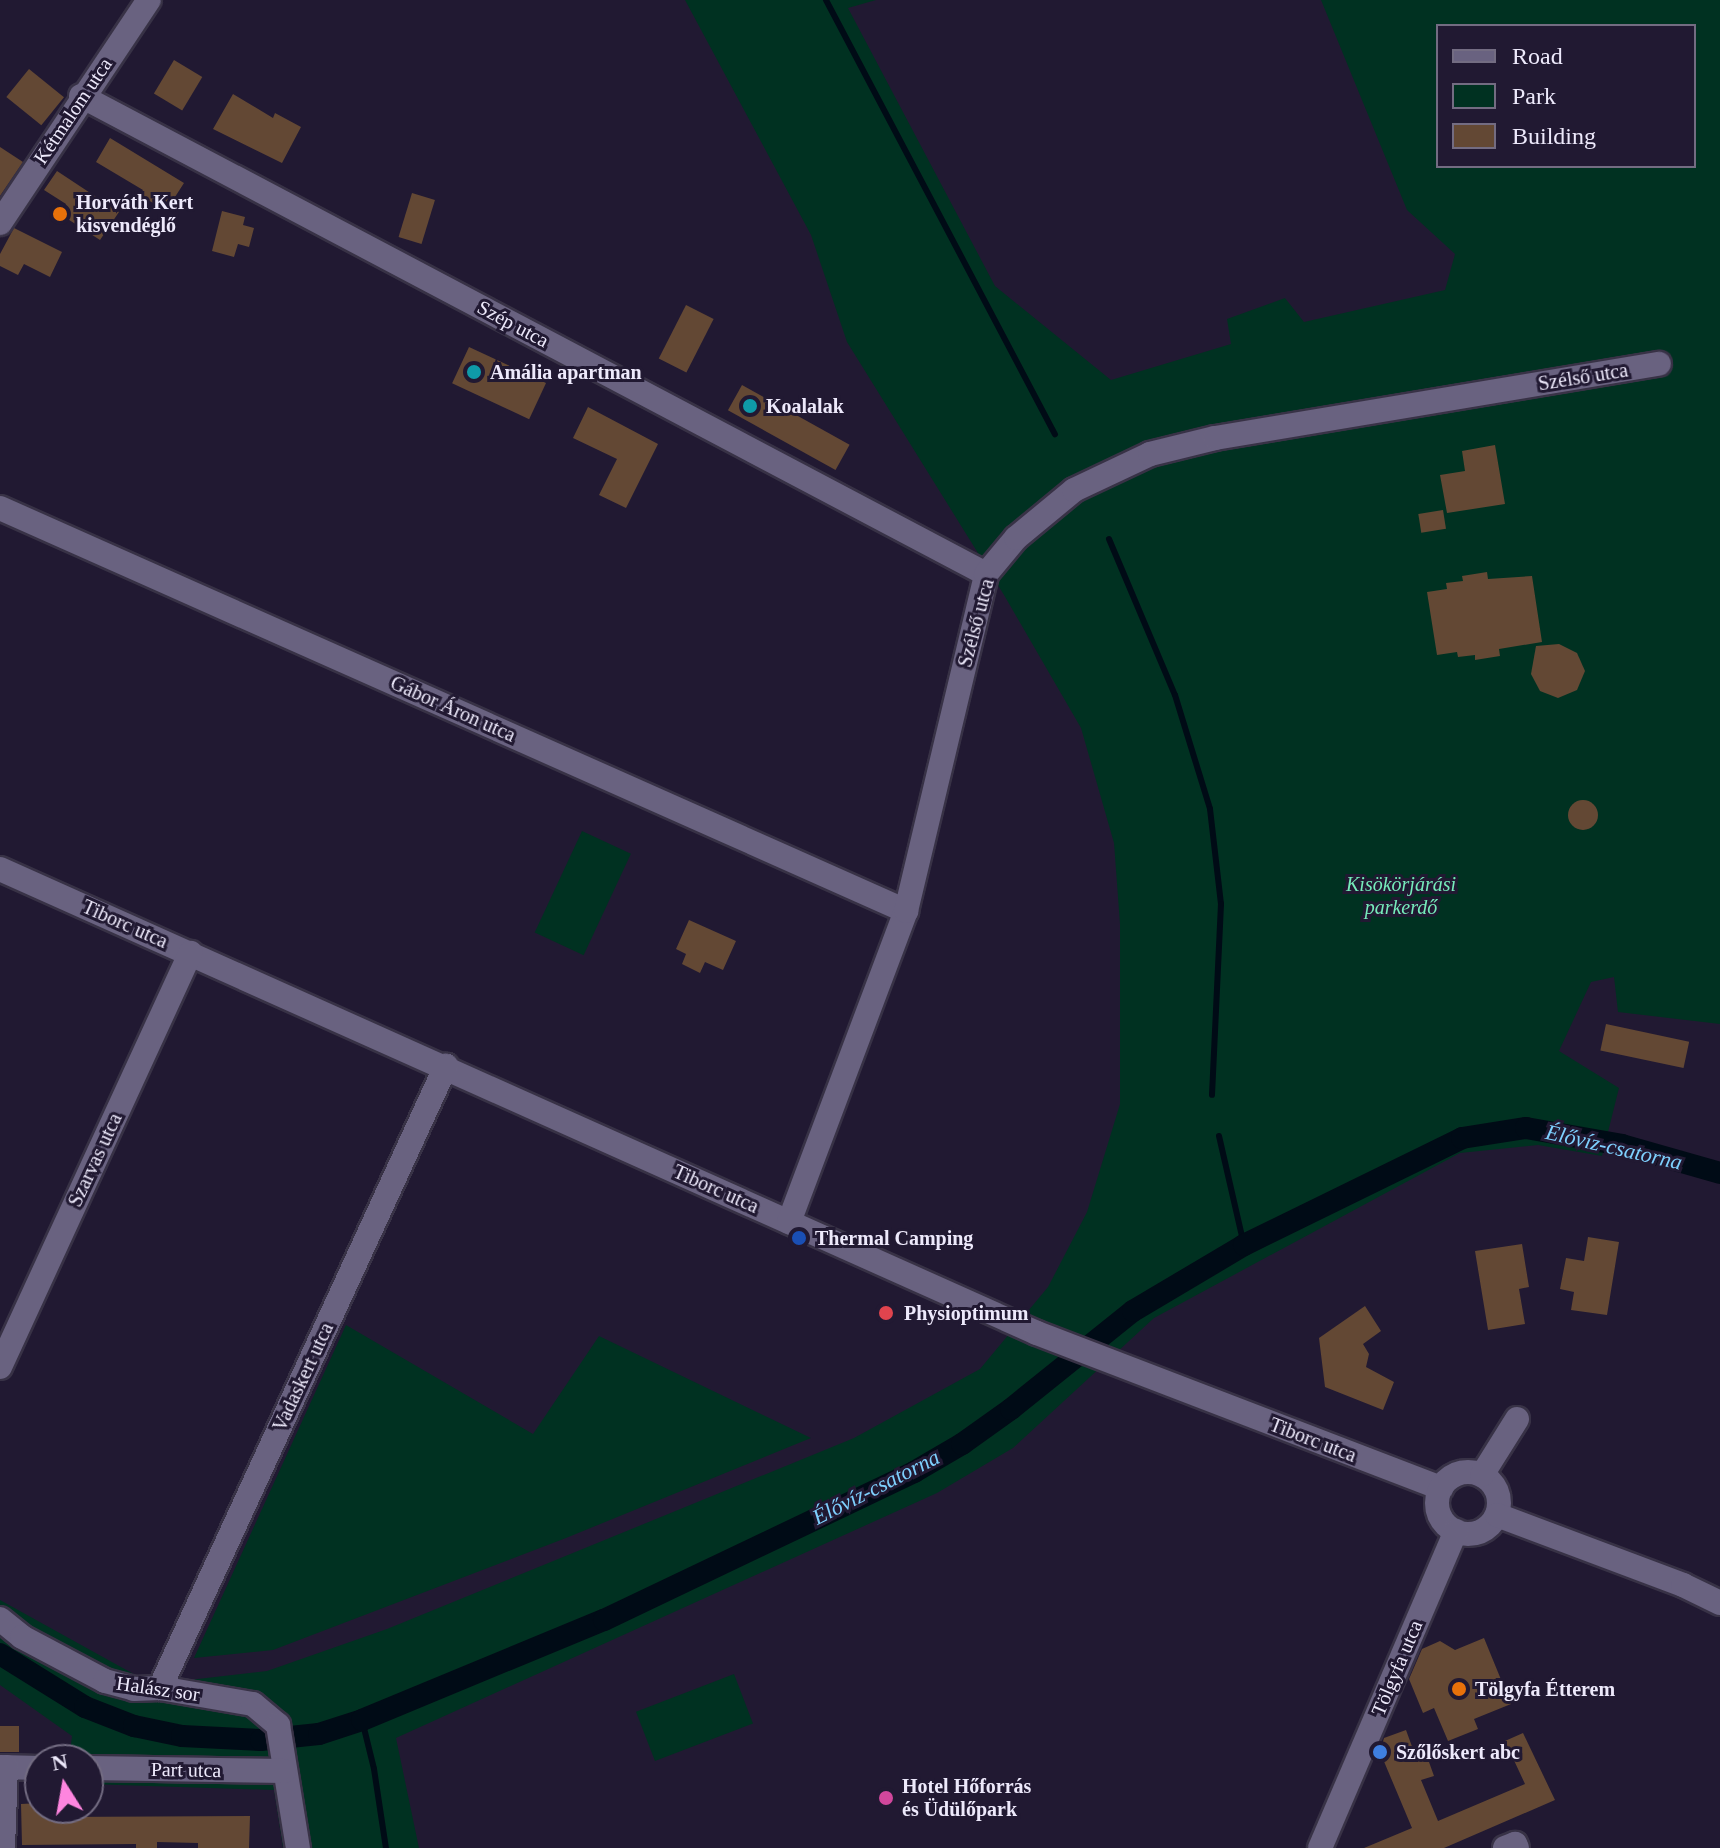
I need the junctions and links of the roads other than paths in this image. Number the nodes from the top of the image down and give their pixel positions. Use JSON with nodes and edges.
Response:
{"nodes":[{"id":1,"x":149,"y":0,"type":"edge"},
{"id":2,"x":81,"y":96,"type":"junction"},
{"id":3,"x":0,"y":223,"type":"edge"},
{"id":4,"x":1659,"y":364,"type":"dead end"},
{"id":5,"x":0,"y":508,"type":"edge"},
{"id":6,"x":986,"y":574,"type":"junction"},
{"id":7,"x":0,"y":869,"type":"edge"},
{"id":8,"x":906,"y":911,"type":"junction"},
{"id":9,"x":190,"y":953,"type":"junction"},
{"id":10,"x":446,"y":1066,"type":"junction"},
{"id":11,"x":789,"y":1222,"type":"junction"},
{"id":12,"x":0,"y":1367,"type":"edge"},
{"id":13,"x":1517,"y":1419,"type":"dead end"},
{"id":14,"x":1482,"y":1475,"type":"junction"},
{"id":15,"x":1441,"y":1488,"type":"junction"},
{"id":16,"x":1497,"y":1515,"type":"junction"},
{"id":17,"x":1456,"y":1531,"type":"junction"},
{"id":18,"x":1720,"y":1603,"type":"edge"},
{"id":19,"x":0,"y":1619,"type":"edge"},
{"id":20,"x":160,"y":1688,"type":"junction"},
{"id":21,"x":282,"y":1761,"type":"junction"},
{"id":22,"x":3,"y":1767,"type":"edge"},
{"id":23,"x":104,"y":1767,"type":"edge"},
{"id":24,"x":24,"y":1768,"type":"edge"},
{"id":25,"x":3,"y":1848,"type":"edge"},
{"id":26,"x":298,"y":1848,"type":"edge"},
{"id":27,"x":1320,"y":1848,"type":"edge"}],
"edges":[{"from":1,"to":2,"type":"street","name":"Kétmalom utca"},
{"from":2,"to":3,"type":"street","name":"Kétmalom utca"},
{"from":2,"to":6,"type":"street","name":"Szép utca"},
{"from":4,"to":6,"type":"street","name":"Szélső utca"},
{"from":5,"to":8,"type":"street","name":"Gábor Áron utca"},
{"from":6,"to":8,"type":"street","name":"Szélső utca"},
{"from":7,"to":9,"type":"street","name":"Tiborc utca"},
{"from":8,"to":11,"type":"street","name":"Szélső utca"},
{"from":9,"to":10,"type":"street","name":"Tiborc utca"},
{"from":9,"to":12,"type":"street","name":"Szarvas utca"},
{"from":10,"to":11,"type":"street","name":"Tiborc utca"},
{"from":10,"to":20,"type":"street","name":"Vadaskert utca"},
{"from":11,"to":15,"type":"street","name":"Tiborc utca"},
{"from":13,"to":14,"type":"street"},
{"from":14,"to":15,"type":"street"},
{"from":14,"to":16,"type":"street"},
{"from":15,"to":17,"type":"street"},
{"from":16,"to":17,"type":"street"},
{"from":16,"to":18,"type":"street"},
{"from":17,"to":27,"type":"street","name":"Tölgyfa utca"},
{"from":19,"to":20,"type":"street","name":"Halász sor"},
{"from":20,"to":21,"type":"street","name":"Halász sor"},
{"from":21,"to":23,"type":"street","name":"Part utca"},
{"from":21,"to":26,"type":"street","name":"Halász sor"},
{"from":22,"to":24,"type":"street"},
{"from":22,"to":25,"type":"street"}]}
